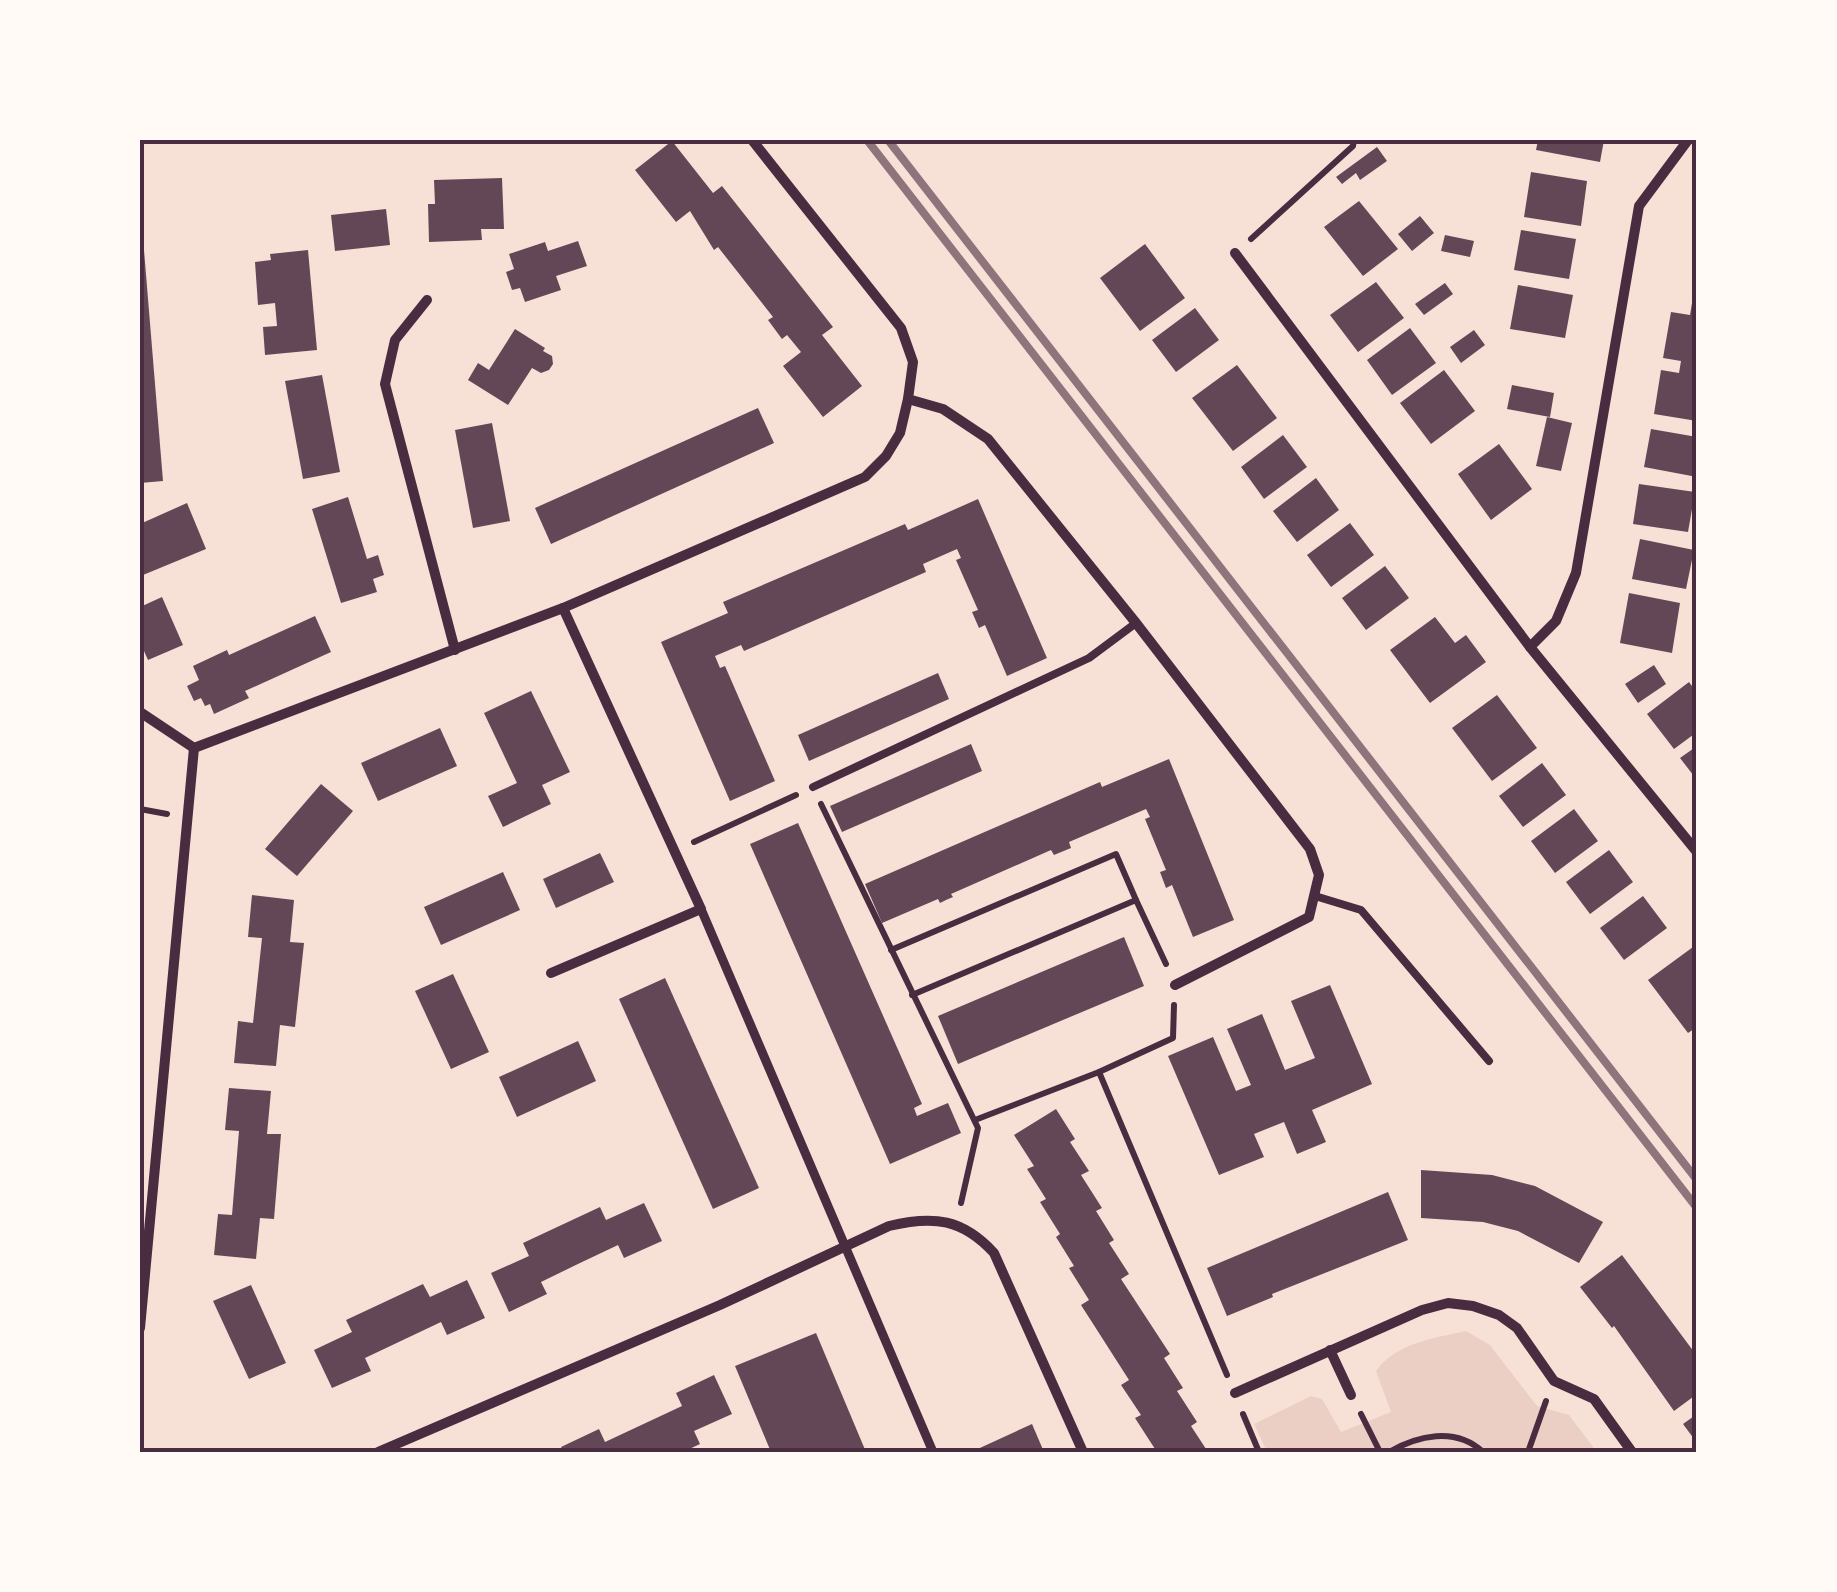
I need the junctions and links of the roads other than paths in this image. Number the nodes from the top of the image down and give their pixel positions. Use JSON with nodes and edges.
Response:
{"nodes":[{"id":1,"x":752,"y":140,"type":"edge"},
{"id":2,"x":1688,"y":140,"type":"edge"},
{"id":3,"x":1235,"y":253,"type":"road end"},
{"id":4,"x":426,"y":300,"type":"dead end"},
{"id":5,"x":908,"y":400,"type":"junction"},
{"id":6,"x":563,"y":608,"type":"junction"},
{"id":7,"x":1136,"y":623,"type":"junction"},
{"id":8,"x":1530,"y":646,"type":"junction"},
{"id":9,"x":455,"y":650,"type":"junction"},
{"id":10,"x":140,"y":712,"type":"edge"},
{"id":11,"x":194,"y":748,"type":"junction"},
{"id":12,"x":813,"y":787,"type":"road end"},
{"id":13,"x":1697,"y":852,"type":"edge"},
{"id":14,"x":1316,"y":896,"type":"junction"},
{"id":15,"x":702,"y":909,"type":"junction"},
{"id":16,"x":551,"y":973,"type":"dead end"},
{"id":17,"x":1176,"y":984,"type":"road end"},
{"id":18,"x":1489,"y":1061,"type":"dead end"},
{"id":19,"x":845,"y":1246,"type":"junction"},
{"id":20,"x":141,"y":1290,"type":"edge"},
{"id":21,"x":140,"y":1328,"type":"edge"},
{"id":22,"x":1330,"y":1350,"type":"junction"},
{"id":23,"x":1235,"y":1393,"type":"road end"},
{"id":24,"x":1351,"y":1395,"type":"road end"},
{"id":25,"x":378,"y":1452,"type":"edge"},
{"id":26,"x":933,"y":1452,"type":"edge"},
{"id":27,"x":1084,"y":1452,"type":"edge"},
{"id":28,"x":1632,"y":1452,"type":"edge"}],
"edges":[{"from":1,"to":5,"type":"street"},
{"from":2,"to":8,"type":"street"},
{"from":3,"to":8,"type":"street"},
{"from":4,"to":9,"type":"street"},
{"from":5,"to":6,"type":"street"},
{"from":5,"to":7,"type":"street"},
{"from":6,"to":9,"type":"street"},
{"from":6,"to":15,"type":"street"},
{"from":7,"to":12,"type":"lane"},
{"from":7,"to":14,"type":"street"},
{"from":8,"to":13,"type":"street"},
{"from":9,"to":11,"type":"street"},
{"from":10,"to":11,"type":"street"},
{"from":11,"to":20,"type":"street"},
{"from":14,"to":17,"type":"street"},
{"from":14,"to":18,"type":"lane"},
{"from":15,"to":16,"type":"street"},
{"from":15,"to":19,"type":"street"},
{"from":19,"to":25,"type":"street"},
{"from":19,"to":26,"type":"street"},
{"from":19,"to":27,"type":"street"},
{"from":20,"to":21,"type":"street"},
{"from":22,"to":23,"type":"street"},
{"from":22,"to":24,"type":"street"},
{"from":22,"to":28,"type":"street"}]}
